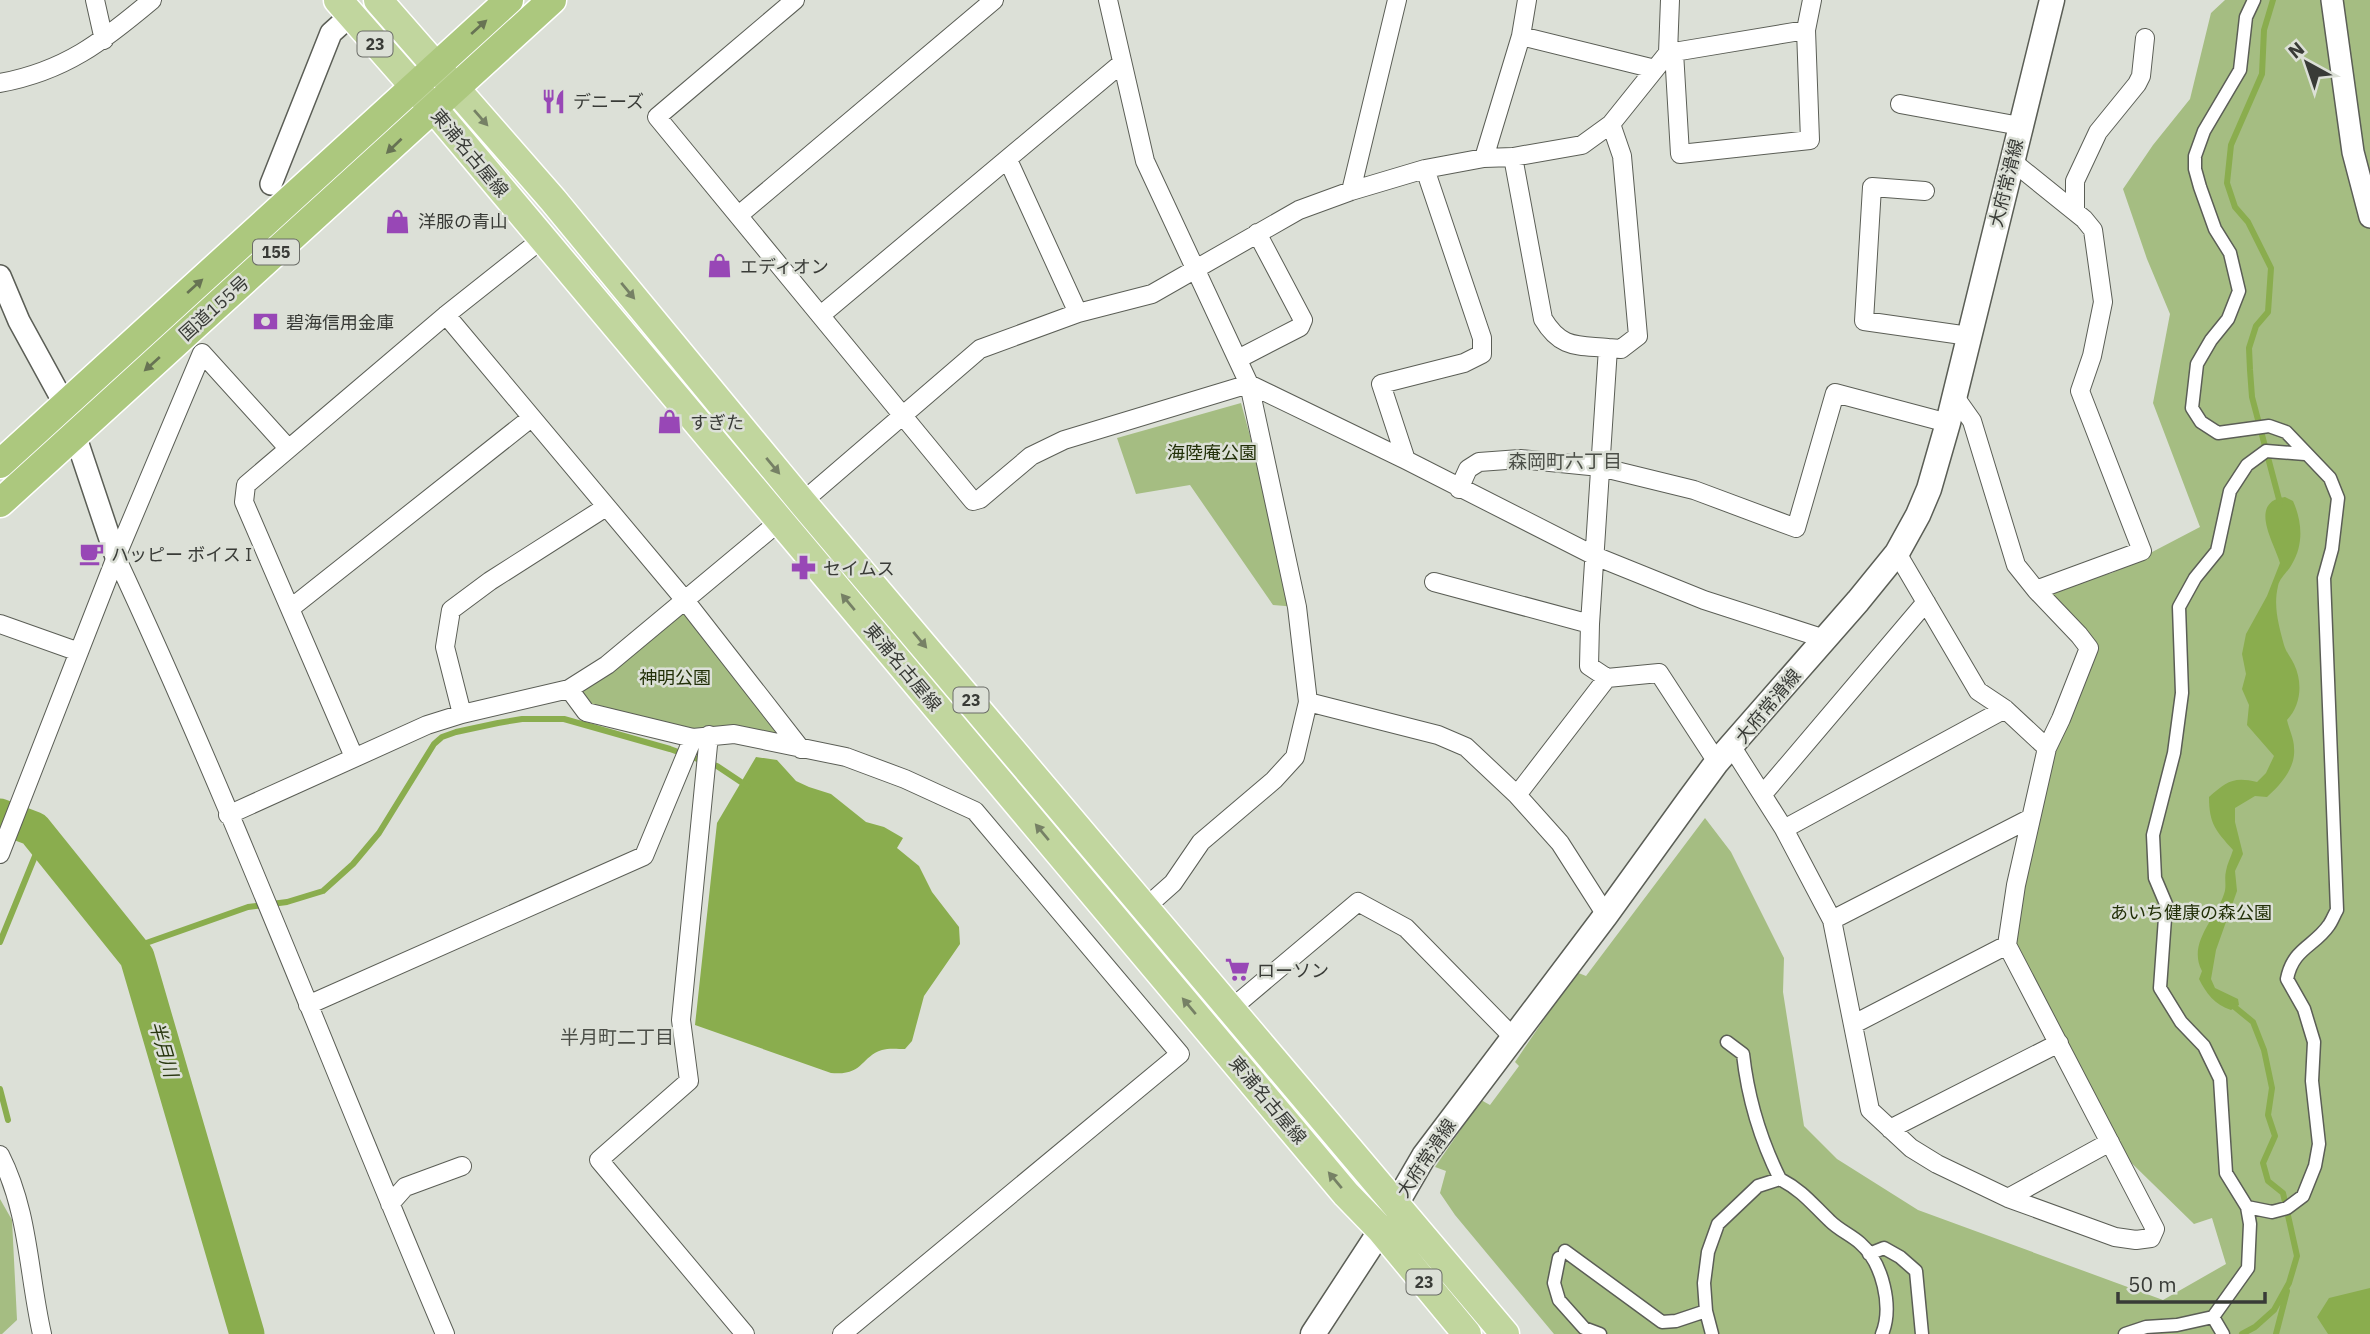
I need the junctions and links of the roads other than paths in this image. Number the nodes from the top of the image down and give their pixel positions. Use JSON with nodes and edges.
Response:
{"nodes":[{"id":1,"x":94,"y":0,"type":"edge"},
{"id":2,"x":152,"y":0,"type":"edge"},
{"id":3,"x":378,"y":0,"type":"edge"},
{"id":4,"x":509,"y":0,"type":"edge"},
{"id":5,"x":552,"y":0,"type":"edge"},
{"id":6,"x":795,"y":0,"type":"edge"},
{"id":7,"x":994,"y":0,"type":"edge"},
{"id":8,"x":1108,"y":0,"type":"edge"},
{"id":9,"x":1397,"y":0,"type":"edge"},
{"id":10,"x":1528,"y":0,"type":"edge"},
{"id":11,"x":1670,"y":0,"type":"edge"},
{"id":12,"x":1812,"y":0,"type":"edge"},
{"id":13,"x":2052,"y":0,"type":"edge"},
{"id":14,"x":2254,"y":0,"type":"edge"},
{"id":15,"x":2333,"y":0,"type":"edge"},
{"id":16,"x":344,"y":8,"type":"edge"},
{"id":17,"x":1806,"y":30,"type":"junction"},
{"id":18,"x":1521,"y":36,"type":"junction"},
{"id":19,"x":2145,"y":38,"type":"dead end"},
{"id":20,"x":104,"y":40,"type":"junction"},
{"id":21,"x":1671,"y":52,"type":"junction"},
{"id":22,"x":1122,"y":63,"type":"junction"},
{"id":23,"x":435,"y":67,"type":"junction"},
{"id":24,"x":1654,"y":69,"type":"junction"},
{"id":25,"x":0,"y":83,"type":"edge"},
{"id":26,"x":412,"y":87,"type":"junction"},
{"id":27,"x":455,"y":88,"type":"junction"},
{"id":28,"x":1900,"y":104,"type":"dead end"},
{"id":29,"x":433,"y":108,"type":"junction"},
{"id":30,"x":1611,"y":124,"type":"junction"},
{"id":31,"x":2020,"y":126,"type":"junction"},
{"id":32,"x":1513,"y":157,"type":"junction"},
{"id":33,"x":1484,"y":158,"type":"junction"},
{"id":34,"x":1008,"y":160,"type":"junction"},
{"id":35,"x":2012,"y":161,"type":"junction"},
{"id":36,"x":1425,"y":169,"type":"junction"},
{"id":37,"x":271,"y":184,"type":"dead end"},
{"id":38,"x":1351,"y":191,"type":"junction"},
{"id":39,"x":1925,"y":191,"type":"dead end"},
{"id":40,"x":2075,"y":211,"type":"junction"},
{"id":41,"x":739,"y":215,"type":"junction"},
{"id":42,"x":2370,"y":217,"type":"edge"},
{"id":43,"x":1257,"y":233,"type":"junction"},
{"id":44,"x":542,"y":239,"type":"junction"},
{"id":45,"x":1196,"y":268,"type":"junction"},
{"id":46,"x":0,"y":276,"type":"edge"},
{"id":47,"x":1078,"y":313,"type":"junction"},
{"id":48,"x":446,"y":315,"type":"junction"},
{"id":49,"x":821,"y":315,"type":"junction"},
{"id":50,"x":1969,"y":336,"type":"junction"},
{"id":51,"x":1608,"y":348,"type":"junction"},
{"id":52,"x":1238,"y":359,"type":"junction"},
{"id":53,"x":1249,"y":384,"type":"junction"},
{"id":54,"x":1955,"y":397,"type":"junction"},
{"id":55,"x":65,"y":405,"type":"junction"},
{"id":56,"x":903,"y":416,"type":"junction"},
{"id":57,"x":531,"y":418,"type":"junction"},
{"id":58,"x":1948,"y":423,"type":"junction"},
{"id":59,"x":75,"y":435,"type":"junction"},
{"id":60,"x":288,"y":449,"type":"junction"},
{"id":61,"x":2305,"y":454,"type":"junction"},
{"id":62,"x":1406,"y":460,"type":"junction"},
{"id":63,"x":0,"y":464,"type":"edge"},
{"id":64,"x":1600,"y":467,"type":"junction"},
{"id":65,"x":1459,"y":489,"type":"junction"},
{"id":66,"x":802,"y":502,"type":"junction"},
{"id":67,"x":0,"y":503,"type":"edge"},
{"id":68,"x":606,"y":507,"type":"junction"},
{"id":69,"x":780,"y":522,"type":"junction"},
{"id":70,"x":1897,"y":552,"type":"junction"},
{"id":71,"x":1595,"y":556,"type":"junction"},
{"id":72,"x":116,"y":557,"type":"junction"},
{"id":73,"x":1434,"y":582,"type":"dead end"},
{"id":74,"x":2036,"y":590,"type":"junction"},
{"id":75,"x":684,"y":599,"type":"junction"},
{"id":76,"x":1926,"y":602,"type":"junction"},
{"id":77,"x":291,"y":608,"type":"junction"},
{"id":78,"x":0,"y":624,"type":"edge"},
{"id":79,"x":1590,"y":624,"type":"junction"},
{"id":80,"x":1825,"y":639,"type":"junction"},
{"id":81,"x":79,"y":652,"type":"junction"},
{"id":82,"x":1607,"y":678,"type":"junction"},
{"id":83,"x":569,"y":689,"type":"junction"},
{"id":84,"x":1308,"y":702,"type":"junction"},
{"id":85,"x":2005,"y":709,"type":"junction"},
{"id":86,"x":462,"y":714,"type":"junction"},
{"id":87,"x":701,"y":736,"type":"junction"},
{"id":88,"x":2047,"y":748,"type":"junction"},
{"id":89,"x":801,"y":749,"type":"junction"},
{"id":90,"x":1725,"y":755,"type":"junction"},
{"id":91,"x":354,"y":757,"type":"junction"},
{"id":92,"x":1763,"y":794,"type":"junction"},
{"id":93,"x":1517,"y":795,"type":"junction"},
{"id":94,"x":228,"y":815,"type":"junction"},
{"id":95,"x":2029,"y":819,"type":"junction"},
{"id":96,"x":1784,"y":829,"type":"junction"},
{"id":97,"x":0,"y":854,"type":"edge"},
{"id":98,"x":1146,"y":907,"type":"junction"},
{"id":99,"x":1606,"y":915,"type":"junction"},
{"id":100,"x":1832,"y":920,"type":"junction"},
{"id":101,"x":2007,"y":945,"type":"junction"},
{"id":102,"x":308,"y":1005,"type":"junction"},
{"id":103,"x":1232,"y":1008,"type":"junction"},
{"id":104,"x":1854,"y":1024,"type":"junction"},
{"id":105,"x":1514,"y":1038,"type":"junction"},
{"id":106,"x":1727,"y":1042,"type":"dead end"},
{"id":107,"x":2059,"y":1042,"type":"junction"},
{"id":108,"x":1890,"y":1129,"type":"junction"},
{"id":109,"x":2110,"y":1142,"type":"junction"},
{"id":110,"x":0,"y":1155,"type":"edge"},
{"id":111,"x":463,"y":1166,"type":"dead end"},
{"id":112,"x":1780,"y":1180,"type":"junction"},
{"id":113,"x":2008,"y":1198,"type":"junction"},
{"id":114,"x":390,"y":1204,"type":"junction"},
{"id":115,"x":1396,"y":1204,"type":"junction"},
{"id":116,"x":2247,"y":1207,"type":"junction"},
{"id":117,"x":1381,"y":1230,"type":"junction"},
{"id":118,"x":1869,"y":1255,"type":"junction"},
{"id":119,"x":1706,"y":1311,"type":"junction"},
{"id":120,"x":2213,"y":1317,"type":"junction"},
{"id":121,"x":2222,"y":1332,"type":"edge"},
{"id":122,"x":42,"y":1334,"type":"edge"},
{"id":123,"x":445,"y":1334,"type":"edge"},
{"id":124,"x":745,"y":1334,"type":"edge"},
{"id":125,"x":842,"y":1334,"type":"edge"},
{"id":126,"x":1313,"y":1334,"type":"edge"},
{"id":127,"x":1467,"y":1334,"type":"edge"},
{"id":128,"x":1505,"y":1334,"type":"edge"},
{"id":129,"x":1600,"y":1334,"type":"edge"},
{"id":130,"x":1713,"y":1334,"type":"edge"},
{"id":131,"x":1882,"y":1334,"type":"edge"},
{"id":132,"x":1922,"y":1334,"type":"edge"},
{"id":133,"x":2125,"y":1334,"type":"edge"}],
"edges":[{"from":1,"to":20,"type":"street"},
{"from":2,"to":20,"type":"street"},
{"from":3,"to":23,"type":"main road","name":"東浦名古屋線","number":"23"},
{"from":23,"to":4,"type":"highway","name":"国道155号","number":"155","one_way":true},
{"from":5,"to":27,"type":"highway","name":"国道155号","number":"155"},
{"from":6,"to":41,"type":"street"},
{"from":7,"to":41,"type":"street"},
{"from":8,"to":22,"type":"street"},
{"from":9,"to":38,"type":"street"},
{"from":10,"to":18,"type":"street"},
{"from":11,"to":21,"type":"street"},
{"from":12,"to":17,"type":"street"},
{"from":13,"to":31,"type":"main road","name":"大府常滑線"},
{"from":14,"to":61,"type":"street"},
{"from":15,"to":42,"type":"street"},
{"from":16,"to":26,"type":"main road","name":"東浦名古屋線","number":"23"},
{"from":16,"to":37,"type":"street"},
{"from":17,"to":21,"type":"street"},
{"from":17,"to":21,"type":"street"},
{"from":18,"to":24,"type":"street"},
{"from":18,"to":33,"type":"street"},
{"from":19,"to":40,"type":"street"},
{"from":20,"to":25,"type":"street"},
{"from":21,"to":24,"type":"street"},
{"from":22,"to":34,"type":"street"},
{"from":22,"to":45,"type":"street"},
{"from":23,"to":26,"type":"highway","name":"国道155号","number":"155"},
{"from":23,"to":27,"type":"main road","name":"東浦名古屋線","number":"23"},
{"from":24,"to":30,"type":"street"},
{"from":26,"to":29,"type":"main road","name":"東浦名古屋線","number":"23"},
{"from":55,"to":26,"type":"highway","name":"国道155号","number":"155","one_way":true},
{"from":27,"to":29,"type":"highway","name":"国道155号","number":"155"},
{"from":27,"to":66,"type":"main road","name":"東浦名古屋線","number":"23","one_way":true},
{"from":28,"to":31,"type":"street"},
{"from":29,"to":44,"type":"main road","name":"東浦名古屋線","number":"23"},
{"from":29,"to":59,"type":"highway","name":"国道155号","number":"155","one_way":true},
{"from":30,"to":32,"type":"street"},
{"from":30,"to":51,"type":"street"},
{"from":31,"to":35,"type":"main road","name":"大府常滑線"},
{"from":32,"to":33,"type":"street"},
{"from":32,"to":51,"type":"street"},
{"from":33,"to":36,"type":"street"},
{"from":34,"to":47,"type":"street"},
{"from":34,"to":49,"type":"street"},
{"from":35,"to":40,"type":"street"},
{"from":35,"to":50,"type":"main road","name":"大府常滑線"},
{"from":36,"to":38,"type":"street"},
{"from":36,"to":62,"type":"street"},
{"from":38,"to":43,"type":"street"},
{"from":39,"to":50,"type":"street"},
{"from":40,"to":74,"type":"street"},
{"from":41,"to":49,"type":"street"},
{"from":43,"to":45,"type":"street"},
{"from":43,"to":52,"type":"street"},
{"from":44,"to":48,"type":"street"},
{"from":44,"to":69,"type":"main road","name":"東浦名古屋線","number":"23"},
{"from":45,"to":47,"type":"street"},
{"from":45,"to":52,"type":"street"},
{"from":46,"to":55,"type":"street"},
{"from":47,"to":56,"type":"street"},
{"from":48,"to":57,"type":"street"},
{"from":48,"to":60,"type":"street"},
{"from":49,"to":56,"type":"street"},
{"from":50,"to":54,"type":"main road","name":"大府常滑線"},
{"from":51,"to":64,"type":"street"},
{"from":52,"to":53,"type":"street"},
{"from":53,"to":56,"type":"street"},
{"from":53,"to":62,"type":"street"},
{"from":53,"to":84,"type":"street"},
{"from":54,"to":58,"type":"main road","name":"大府常滑線"},
{"from":54,"to":74,"type":"street"},
{"from":55,"to":59,"type":"street"},
{"from":55,"to":63,"type":"highway","name":"国道155号","number":"155"},
{"from":56,"to":66,"type":"street"},
{"from":57,"to":68,"type":"street"},
{"from":57,"to":77,"type":"street"},
{"from":58,"to":64,"type":"street"},
{"from":58,"to":70,"type":"main road","name":"大府常滑線"},
{"from":59,"to":67,"type":"highway","name":"国道155号","number":"155"},
{"from":59,"to":72,"type":"street"},
{"from":60,"to":72,"type":"street"},
{"from":60,"to":77,"type":"street"},
{"from":61,"to":116,"type":"street"},
{"from":61,"to":116,"type":"street"},
{"from":62,"to":65,"type":"street"},
{"from":64,"to":65,"type":"street"},
{"from":64,"to":71,"type":"street"},
{"from":65,"to":71,"type":"street"},
{"from":66,"to":69,"type":"street"},
{"from":66,"to":98,"type":"main road","name":"東浦名古屋線","number":"23","one_way":true},
{"from":68,"to":75,"type":"street"},
{"from":68,"to":86,"type":"street"},
{"from":69,"to":75,"type":"street"},
{"from":117,"to":69,"type":"main road","name":"東浦名古屋線","number":"23","one_way":true},
{"from":70,"to":76,"type":"street"},
{"from":70,"to":80,"type":"main road","name":"大府常滑線"},
{"from":71,"to":79,"type":"street"},
{"from":71,"to":80,"type":"street"},
{"from":72,"to":81,"type":"street"},
{"from":72,"to":94,"type":"street"},
{"from":73,"to":79,"type":"street"},
{"from":74,"to":88,"type":"street"},
{"from":75,"to":83,"type":"street"},
{"from":75,"to":89,"type":"street"},
{"from":76,"to":85,"type":"street"},
{"from":76,"to":92,"type":"street"},
{"from":77,"to":91,"type":"street"},
{"from":78,"to":81,"type":"street"},
{"from":79,"to":82,"type":"street"},
{"from":80,"to":90,"type":"main road","name":"大府常滑線"},
{"from":81,"to":97,"type":"street"},
{"from":82,"to":90,"type":"street"},
{"from":82,"to":93,"type":"street"},
{"from":83,"to":86,"type":"street"},
{"from":83,"to":87,"type":"street"},
{"from":84,"to":93,"type":"street"},
{"from":84,"to":98,"type":"street"},
{"from":85,"to":88,"type":"street"},
{"from":85,"to":96,"type":"street"},
{"from":86,"to":91,"type":"street"},
{"from":87,"to":89,"type":"street"},
{"from":87,"to":102,"type":"street"},
{"from":87,"to":124,"type":"street"},
{"from":88,"to":95,"type":"street"},
{"from":89,"to":125,"type":"street"},
{"from":90,"to":92,"type":"street"},
{"from":90,"to":99,"type":"main road","name":"大府常滑線"},
{"from":91,"to":94,"type":"street"},
{"from":92,"to":96,"type":"street"},
{"from":93,"to":99,"type":"street"},
{"from":94,"to":102,"type":"street"},
{"from":95,"to":100,"type":"street"},
{"from":95,"to":101,"type":"street"},
{"from":96,"to":100,"type":"street"},
{"from":98,"to":103,"type":"main road","name":"東浦名古屋線","number":"23"},
{"from":99,"to":105,"type":"main road","name":"大府常滑線"},
{"from":100,"to":104,"type":"street"},
{"from":101,"to":104,"type":"street"},
{"from":101,"to":107,"type":"street"},
{"from":102,"to":114,"type":"street"},
{"from":103,"to":105,"type":"street"},
{"from":103,"to":115,"type":"main road","name":"東浦名古屋線","number":"23"},
{"from":104,"to":108,"type":"street"},
{"from":105,"to":115,"type":"main road","name":"大府常滑線"},
{"from":106,"to":112,"type":"street"},
{"from":107,"to":108,"type":"street"},
{"from":107,"to":109,"type":"street"},
{"from":108,"to":113,"type":"street"},
{"from":109,"to":113,"type":"street"},
{"from":109,"to":113,"type":"street"},
{"from":110,"to":122,"type":"street"},
{"from":111,"to":114,"type":"street"},
{"from":112,"to":118,"type":"street"},
{"from":112,"to":119,"type":"street"},
{"from":114,"to":123,"type":"street"},
{"from":115,"to":117,"type":"main road","name":"大府常滑線"},
{"from":115,"to":128,"type":"main road","name":"東浦名古屋線","number":"23"},
{"from":116,"to":120,"type":"street"},
{"from":117,"to":126,"type":"main road","name":"大府常滑線"},
{"from":117,"to":127,"type":"main road","name":"東浦名古屋線","number":"23"},
{"from":118,"to":131,"type":"street"},
{"from":118,"to":132,"type":"street"},
{"from":119,"to":129,"type":"street"},
{"from":119,"to":130,"type":"street"},
{"from":120,"to":121,"type":"street"},
{"from":120,"to":133,"type":"street"}]}
